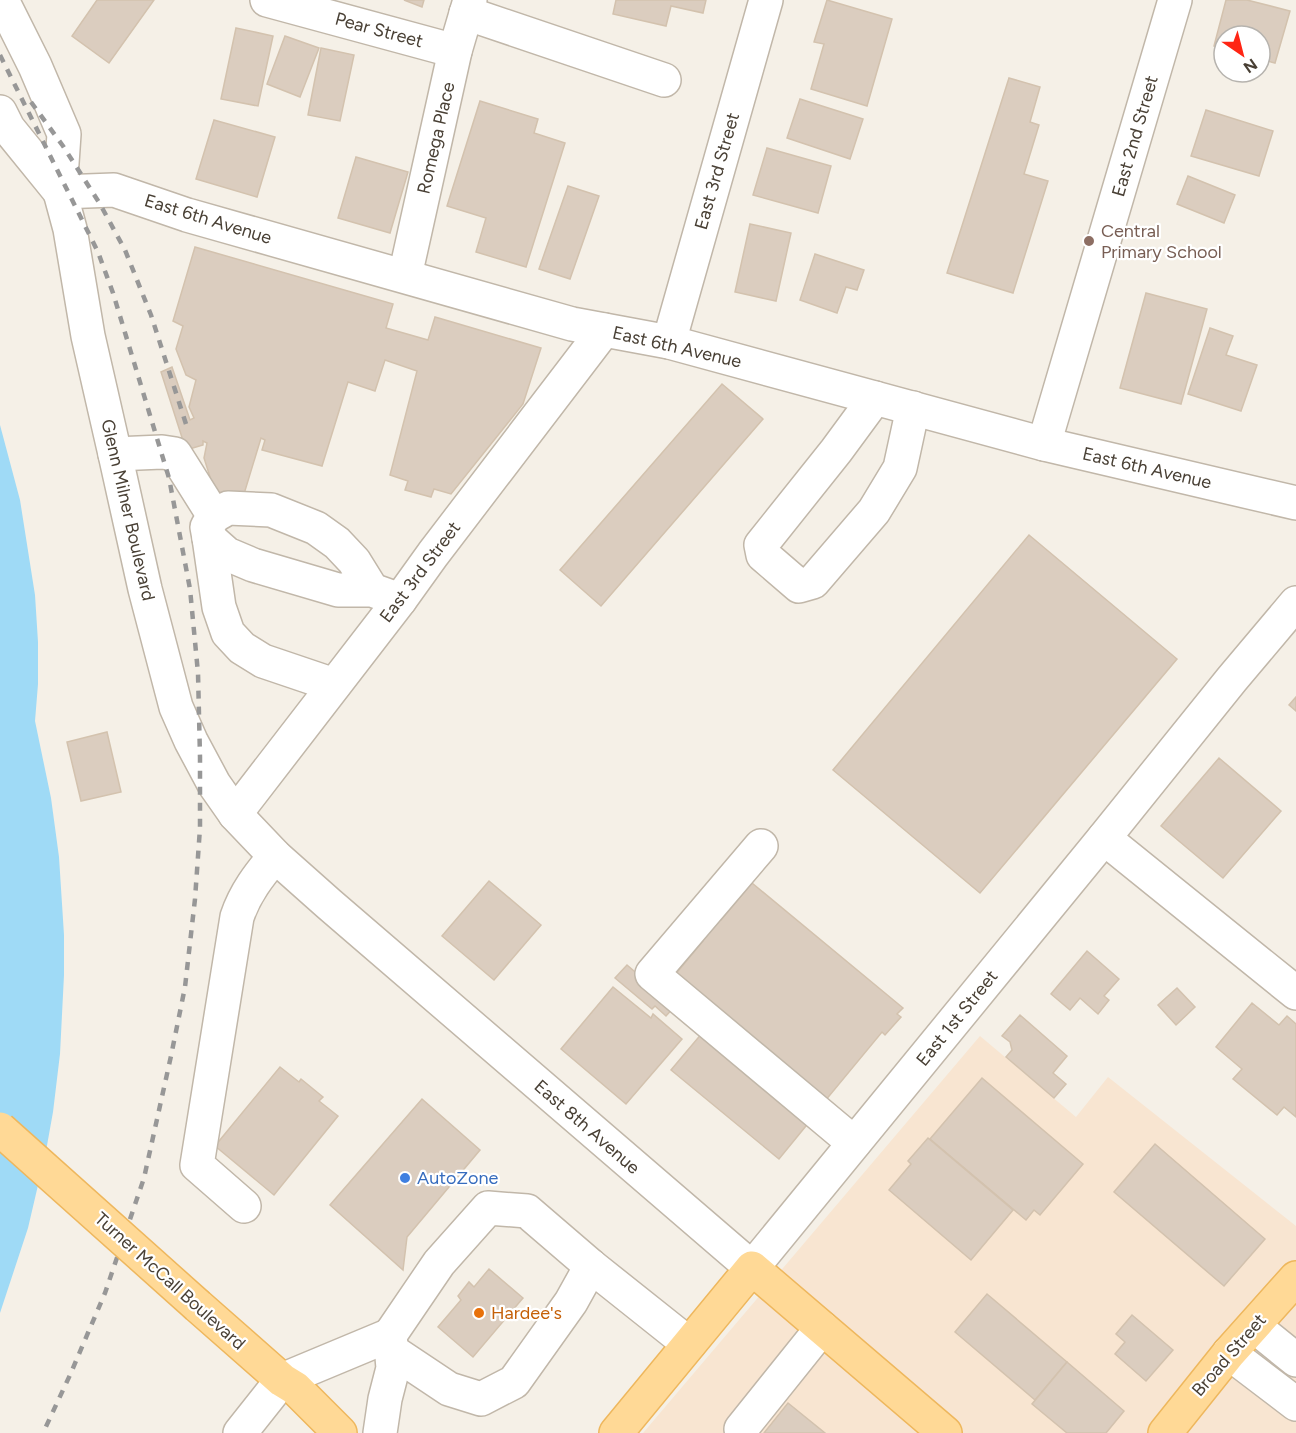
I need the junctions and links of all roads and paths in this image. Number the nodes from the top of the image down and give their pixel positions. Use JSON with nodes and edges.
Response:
{"nodes":[{"id":1,"x":2,"y":0,"type":"edge"},
{"id":2,"x":267,"y":0,"type":"edge"},
{"id":3,"x":766,"y":0,"type":"edge"},
{"id":4,"x":1175,"y":0,"type":"edge"},
{"id":5,"x":468,"y":6,"type":"edge"},
{"id":6,"x":455,"y":51,"type":"junction"},
{"id":7,"x":664,"y":80,"type":"dead end"},
{"id":8,"x":0,"y":112,"type":"edge"},
{"id":9,"x":60,"y":192,"type":"junction"},
{"id":10,"x":405,"y":276,"type":"junction"},
{"id":11,"x":604,"y":330,"type":"junction"},
{"id":12,"x":669,"y":342,"type":"junction"},
{"id":13,"x":875,"y":398,"type":"junction"},
{"id":14,"x":914,"y":408,"type":"junction"},
{"id":15,"x":1044,"y":444,"type":"junction"},
{"id":16,"x":116,"y":453,"type":"junction"},
{"id":17,"x":1296,"y":502,"type":"edge"},
{"id":18,"x":212,"y":527,"type":"junction"},
{"id":19,"x":386,"y":595,"type":"junction"},
{"id":20,"x":1296,"y":603,"type":"edge"},
{"id":21,"x":334,"y":685,"type":"junction"},
{"id":22,"x":235,"y":814,"type":"junction"},
{"id":23,"x":1104,"y":838,"type":"junction"},
{"id":24,"x":760,"y":846,"type":"dead end"},
{"id":25,"x":275,"y":856,"type":"junction"},
{"id":26,"x":1296,"y":993,"type":"edge"},
{"id":27,"x":0,"y":1129,"type":"edge"},
{"id":28,"x":854,"y":1143,"type":"junction"},
{"id":29,"x":244,"y":1206,"type":"dead end"},
{"id":30,"x":591,"y":1266,"type":"junction"},
{"id":31,"x":752,"y":1268,"type":"junction"},
{"id":32,"x":1296,"y":1278,"type":"edge"},
{"id":33,"x":1254,"y":1326,"type":"junction"},
{"id":34,"x":822,"y":1328,"type":"junction"},
{"id":35,"x":391,"y":1343,"type":"junction"},
{"id":36,"x":689,"y":1344,"type":"junction"},
{"id":37,"x":1229,"y":1353,"type":"junction"},
{"id":38,"x":1296,"y":1360,"type":"edge"},
{"id":39,"x":282,"y":1380,"type":"junction"},
{"id":40,"x":1296,"y":1404,"type":"edge"},
{"id":41,"x":922,"y":1421,"type":"edge"},
{"id":42,"x":741,"y":1429,"type":"dead end"},
{"id":43,"x":1173,"y":1430,"type":"edge"},
{"id":44,"x":240,"y":1433,"type":"edge"},
{"id":45,"x":340,"y":1433,"type":"edge"},
{"id":46,"x":380,"y":1433,"type":"edge"},
{"id":47,"x":616,"y":1433,"type":"edge"},
{"id":48,"x":945,"y":1433,"type":"edge"}],
"edges":[{"from":1,"to":9,"type":"street","name":"Glenn Milner Boulevard"},
{"from":2,"to":6,"type":"street","name":"Pear Street"},
{"from":3,"to":12,"type":"street","name":"East 3rd Street"},
{"from":4,"to":15,"type":"street","name":"East 2nd Street"},
{"from":5,"to":6,"type":"street","name":"Romega Place"},
{"from":5,"to":7,"type":"street"},
{"from":6,"to":10,"type":"street","name":"Romega Place"},
{"from":8,"to":9,"type":"street","name":"Glenn Milner Boulevard"},
{"from":9,"to":10,"type":"street","name":"East 6th Avenue"},
{"from":9,"to":16,"type":"street","name":"Glenn Milner Boulevard"},
{"from":10,"to":11,"type":"street","name":"East 6th Avenue"},
{"from":11,"to":12,"type":"street","name":"East 6th Avenue"},
{"from":11,"to":19,"type":"street","name":"East 3rd Street"},
{"from":12,"to":13,"type":"street","name":"East 6th Avenue"},
{"from":13,"to":14,"type":"street","name":"East 6th Avenue"},
{"from":13,"to":14,"type":"street"},
{"from":14,"to":15,"type":"street","name":"East 6th Avenue"},
{"from":15,"to":17,"type":"street","name":"East 6th Avenue"},
{"from":16,"to":18,"type":"street"},
{"from":16,"to":22,"type":"street","name":"Glenn Milner Boulevard"},
{"from":18,"to":19,"type":"street"},
{"from":18,"to":19,"type":"street"},
{"from":18,"to":21,"type":"street"},
{"from":19,"to":21,"type":"street","name":"East 3rd Street"},
{"from":20,"to":23,"type":"street","name":"East 1st Street"},
{"from":21,"to":22,"type":"street","name":"East 3rd Street"},
{"from":22,"to":25,"type":"street","name":"East 8th Avenue"},
{"from":23,"to":26,"type":"street"},
{"from":23,"to":28,"type":"street","name":"East 1st Street"},
{"from":24,"to":28,"type":"street"},
{"from":25,"to":29,"type":"street"},
{"from":25,"to":31,"type":"street","name":"East 8th Avenue"},
{"from":27,"to":39,"type":"main road","name":"Turner McCall Boulevard","bridge":true},
{"from":28,"to":31,"type":"street","name":"East 1st Street"},
{"from":30,"to":35,"type":"street"},
{"from":30,"to":35,"type":"street"},
{"from":30,"to":36,"type":"street"},
{"from":31,"to":34,"type":"main road","name":"East 8th Avenue"},
{"from":31,"to":36,"type":"main road","name":"East 1st Street"},
{"from":32,"to":33,"type":"main road","name":"Broad Street"},
{"from":33,"to":37,"type":"main road","name":"Broad Street"},
{"from":33,"to":38,"type":"street"},
{"from":34,"to":41,"type":"main road","name":"East 8th Avenue"},
{"from":34,"to":42,"type":"street"},
{"from":35,"to":39,"type":"street"},
{"from":35,"to":46,"type":"street"},
{"from":36,"to":47,"type":"main road","name":"East 1st Street"},
{"from":37,"to":40,"type":"street"},
{"from":37,"to":43,"type":"main road","name":"Broad Street"},
{"from":39,"to":44,"type":"street"},
{"from":39,"to":45,"type":"main road","name":"Turner McCall Boulevard"},
{"from":41,"to":48,"type":"main road","name":"East 8th Avenue"}]}
